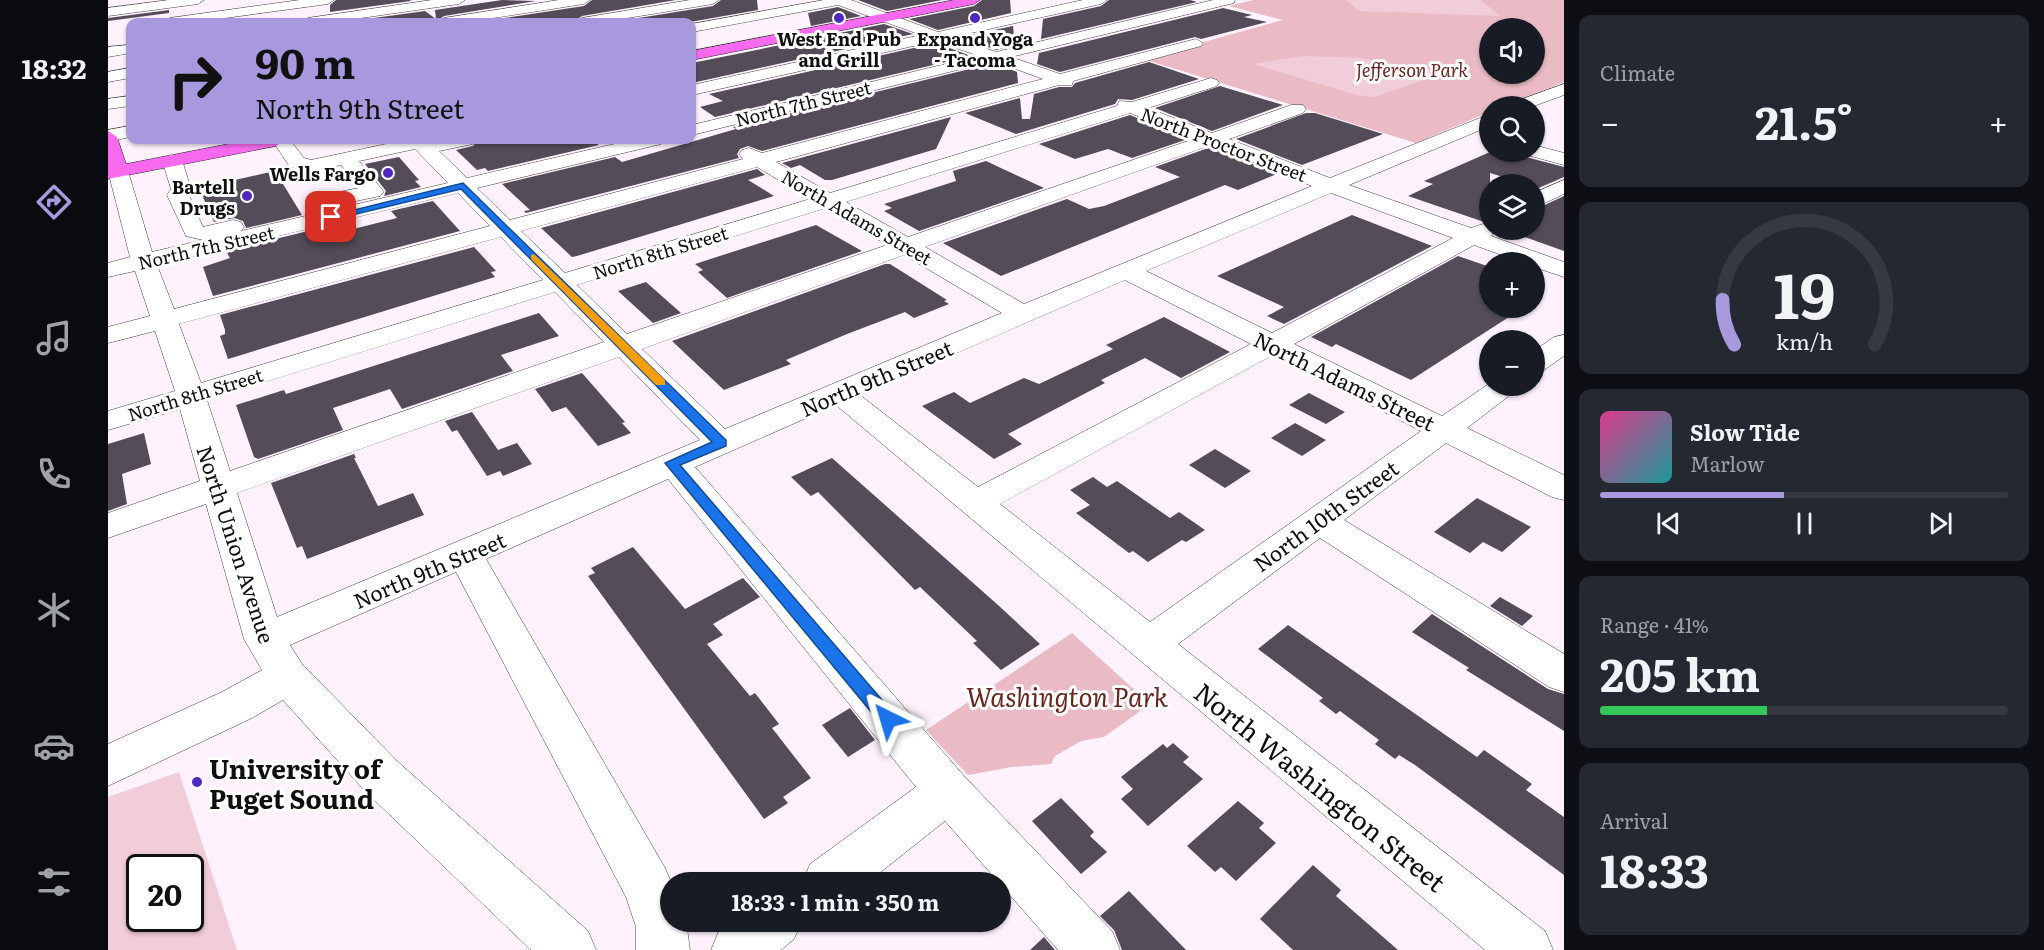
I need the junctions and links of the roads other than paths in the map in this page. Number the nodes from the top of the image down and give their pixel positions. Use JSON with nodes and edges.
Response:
{"nodes":[{"id":1,"x":200,"y":0,"type":"edge"},
{"id":2,"x":328,"y":0,"type":"edge"},
{"id":3,"x":459,"y":0,"type":"edge"},
{"id":4,"x":489,"y":0,"type":"edge"},
{"id":5,"x":584,"y":0,"type":"edge"},
{"id":6,"x":713,"y":0,"type":"edge"},
{"id":7,"x":840,"y":0,"type":"edge"},
{"id":8,"x":974,"y":0,"type":"edge"},
{"id":9,"x":1044,"y":0,"type":"edge"},
{"id":10,"x":1101,"y":0,"type":"edge"},
{"id":11,"x":1224,"y":0,"type":"edge"},
{"id":12,"x":282,"y":3,"type":"edge"},
{"id":13,"x":865,"y":4,"type":"edge"},
{"id":14,"x":1070,"y":7,"type":"junction"},
{"id":15,"x":884,"y":11,"type":"junction"},
{"id":16,"x":108,"y":12,"type":"edge"},
{"id":17,"x":509,"y":12,"type":"junction"},
{"id":18,"x":194,"y":18,"type":"edge"},
{"id":19,"x":296,"y":18,"type":"edge"},
{"id":20,"x":335,"y":18,"type":"edge"},
{"id":21,"x":470,"y":18,"type":"edge"},
{"id":22,"x":520,"y":18,"type":"edge"},
{"id":23,"x":606,"y":18,"type":"edge"},
{"id":24,"x":1130,"y":24,"type":"junction"},
{"id":25,"x":696,"y":29,"type":"edge"},
{"id":26,"x":696,"y":31,"type":"edge"},
{"id":27,"x":936,"y":36,"type":"junction"},
{"id":28,"x":742,"y":42,"type":"junction"},
{"id":29,"x":126,"y":50,"type":"edge"},
{"id":30,"x":108,"y":52,"type":"edge"},
{"id":31,"x":696,"y":55,"type":"edge"},
{"id":32,"x":995,"y":56,"type":"junction"},
{"id":33,"x":126,"y":74,"type":"edge"},
{"id":34,"x":108,"y":77,"type":"edge"},
{"id":35,"x":1061,"y":80,"type":"junction"},
{"id":36,"x":1211,"y":84,"type":"dead end"},
{"id":37,"x":696,"y":89,"type":"edge"},
{"id":38,"x":1564,"y":89,"type":"edge"},
{"id":39,"x":1545,"y":96,"type":"edge"},
{"id":40,"x":126,"y":101,"type":"edge"},
{"id":41,"x":108,"y":104,"type":"edge"},
{"id":42,"x":1131,"y":108,"type":"junction"},
{"id":43,"x":1297,"y":110,"type":"dead end"},
{"id":44,"x":1479,"y":123,"type":"edge"},
{"id":45,"x":696,"y":126,"type":"edge"},
{"id":46,"x":1462,"y":130,"type":"junction"},
{"id":47,"x":126,"y":133,"type":"edge"},
{"id":48,"x":1479,"y":135,"type":"edge"},
{"id":49,"x":108,"y":136,"type":"edge"},
{"id":50,"x":1210,"y":140,"type":"junction"},
{"id":51,"x":265,"y":144,"type":"edge"},
{"id":52,"x":284,"y":144,"type":"edge"},
{"id":53,"x":415,"y":144,"type":"edge"},
{"id":54,"x":421,"y":144,"type":"edge"},
{"id":55,"x":637,"y":144,"type":"edge"},
{"id":56,"x":1545,"y":154,"type":"edge"},
{"id":57,"x":346,"y":158,"type":"junction"},
{"id":58,"x":1564,"y":159,"type":"edge"},
{"id":59,"x":760,"y":160,"type":"junction"},
{"id":60,"x":113,"y":172,"type":"edge"},
{"id":61,"x":178,"y":176,"type":"junction"},
{"id":62,"x":1329,"y":185,"type":"junction"},
{"id":63,"x":463,"y":186,"type":"junction"},
{"id":64,"x":1564,"y":186,"type":"edge"},
{"id":65,"x":1545,"y":196,"type":"edge"},
{"id":66,"x":830,"y":201,"type":"junction"},
{"id":67,"x":132,"y":213,"type":"junction"},
{"id":68,"x":108,"y":218,"type":"edge"},
{"id":69,"x":506,"y":228,"type":"junction"},
{"id":70,"x":194,"y":229,"type":"junction"},
{"id":71,"x":1479,"y":232,"type":"edge"},
{"id":72,"x":1479,"y":233,"type":"edge"},
{"id":73,"x":1498,"y":240,"type":"edge"},
{"id":74,"x":906,"y":245,"type":"junction"},
{"id":75,"x":141,"y":252,"type":"junction"},
{"id":76,"x":108,"y":270,"type":"edge"},
{"id":77,"x":1564,"y":270,"type":"edge"},
{"id":78,"x":1126,"y":271,"type":"junction"},
{"id":79,"x":560,"y":283,"type":"junction"},
{"id":80,"x":1022,"y":314,"type":"junction"},
{"id":81,"x":165,"y":320,"type":"junction"},
{"id":82,"x":108,"y":335,"type":"edge"},
{"id":83,"x":1564,"y":343,"type":"edge"},
{"id":84,"x":1272,"y":344,"type":"junction"},
{"id":85,"x":624,"y":346,"type":"junction"},
{"id":86,"x":1545,"y":356,"type":"edge"},
{"id":87,"x":839,"y":393,"type":"junction"},
{"id":88,"x":191,"y":395,"type":"junction"},
{"id":89,"x":1490,"y":396,"type":"edge"},
{"id":90,"x":108,"y":420,"type":"edge"},
{"id":91,"x":1443,"y":429,"type":"junction"},
{"id":92,"x":721,"y":443,"type":"junction"},
{"id":93,"x":672,"y":463,"type":"junction"},
{"id":94,"x":217,"y":488,"type":"junction"},
{"id":95,"x":1564,"y":489,"type":"edge"},
{"id":96,"x":972,"y":504,"type":"junction"},
{"id":97,"x":1318,"y":520,"type":"junction"},
{"id":98,"x":108,"y":526,"type":"edge"},
{"id":99,"x":465,"y":554,"type":"junction"},
{"id":100,"x":264,"y":639,"type":"junction"},
{"id":101,"x":1147,"y":645,"type":"junction"},
{"id":102,"x":1564,"y":675,"type":"edge"},
{"id":103,"x":287,"y":676,"type":"junction"},
{"id":104,"x":108,"y":766,"type":"edge"},
{"id":105,"x":948,"y":791,"type":"junction"},
{"id":106,"x":841,"y":872,"type":"edge"},
{"id":107,"x":762,"y":932,"type":"edge"},
{"id":108,"x":569,"y":950,"type":"edge"},
{"id":109,"x":663,"y":950,"type":"edge"},
{"id":110,"x":738,"y":950,"type":"edge"},
{"id":111,"x":1093,"y":950,"type":"edge"},
{"id":112,"x":1526,"y":950,"type":"edge"}],
"edges":[{"from":1,"to":16,"type":"street"},
{"from":2,"to":12,"type":"street"},
{"from":3,"to":20,"type":"street"},
{"from":4,"to":17,"type":"street"},
{"from":5,"to":17,"type":"street"},
{"from":6,"to":23,"type":"street"},
{"from":7,"to":13,"type":"street","name":"North Proctor Street"},
{"from":7,"to":25,"type":"street"},
{"from":8,"to":15,"type":"main road"},
{"from":9,"to":14,"type":"street"},
{"from":10,"to":14,"type":"street"},
{"from":11,"to":24,"type":"street","name":"North 7th Street"},
{"from":12,"to":18,"type":"street"},
{"from":12,"to":19,"type":"street"},
{"from":13,"to":15,"type":"street","name":"North Proctor Street"},
{"from":14,"to":24,"type":"street"},
{"from":14,"to":27,"type":"street"},
{"from":15,"to":27,"type":"street","name":"North Proctor Street"},
{"from":15,"to":28,"type":"main road"},
{"from":17,"to":21,"type":"street"},
{"from":17,"to":22,"type":"street"},
{"from":24,"to":32,"type":"street","name":"North 7th Street"},
{"from":24,"to":35,"type":"street"},
{"from":26,"to":28,"type":"street"},
{"from":27,"to":32,"type":"street","name":"North Proctor Street"},
{"from":27,"to":37,"type":"street"},
{"from":28,"to":31,"type":"main road"},
{"from":29,"to":30,"type":"street"},
{"from":32,"to":35,"type":"street","name":"North Proctor Street"},
{"from":32,"to":45,"type":"street","name":"North 7th Street"},
{"from":33,"to":34,"type":"street"},
{"from":35,"to":42,"type":"street","name":"North Proctor Street"},
{"from":35,"to":59,"type":"street"},
{"from":36,"to":42,"type":"street","name":"North 8th Street"},
{"from":38,"to":39,"type":"street"},
{"from":40,"to":41,"type":"street"},
{"from":42,"to":50,"type":"street","name":"North Proctor Street"},
{"from":42,"to":66,"type":"street","name":"North 8th Street"},
{"from":43,"to":50,"type":"street"},
{"from":44,"to":46,"type":"street","name":"North 9th Street"},
{"from":45,"to":59,"type":"street","name":"North Adams Street"},
{"from":46,"to":48,"type":"street"},
{"from":46,"to":62,"type":"street","name":"North 9th Street"},
{"from":47,"to":49,"type":"street"},
{"from":49,"to":60,"type":"main road"},
{"from":50,"to":62,"type":"street","name":"North Proctor Street"},
{"from":50,"to":74,"type":"street"},
{"from":51,"to":61,"type":"main road"},
{"from":52,"to":57,"type":"street"},
{"from":53,"to":57,"type":"street"},
{"from":54,"to":63,"type":"street"},
{"from":55,"to":63,"type":"street","name":"North 7th Street"},
{"from":56,"to":58,"type":"street"},
{"from":57,"to":70,"type":"street"},
{"from":59,"to":66,"type":"street","name":"North Adams Street"},
{"from":59,"to":69,"type":"street"},
{"from":60,"to":61,"type":"main road"},
{"from":60,"to":67,"type":"street","name":"North Union Avenue"},
{"from":61,"to":70,"type":"street"},
{"from":62,"to":71,"type":"street","name":"North Proctor Street"},
{"from":62,"to":78,"type":"street","name":"North 9th Street"},
{"from":63,"to":69,"type":"street"},
{"from":63,"to":75,"type":"street","name":"North 7th Street"},
{"from":64,"to":65,"type":"street"},
{"from":66,"to":74,"type":"street","name":"North Adams Street"},
{"from":66,"to":79,"type":"street","name":"North 8th Street"},
{"from":67,"to":68,"type":"street"},
{"from":67,"to":75,"type":"street","name":"North Union Avenue"},
{"from":69,"to":79,"type":"street"},
{"from":69,"to":81,"type":"street"},
{"from":70,"to":75,"type":"street"},
{"from":72,"to":84,"type":"street"},
{"from":73,"to":77,"type":"street","name":"North Proctor Street"},
{"from":74,"to":80,"type":"street","name":"North Adams Street"},
{"from":74,"to":85,"type":"street"},
{"from":75,"to":76,"type":"street","name":"North 7th Street"},
{"from":75,"to":81,"type":"street","name":"North Union Avenue"},
{"from":78,"to":80,"type":"street","name":"North 9th Street"},
{"from":78,"to":84,"type":"street","name":"North Adams Street"},
{"from":79,"to":85,"type":"street"},
{"from":79,"to":88,"type":"street","name":"North 8th Street"},
{"from":80,"to":87,"type":"street","name":"North 9th Street"},
{"from":81,"to":82,"type":"street"},
{"from":81,"to":88,"type":"street","name":"North Union Avenue"},
{"from":83,"to":86,"type":"street"},
{"from":84,"to":91,"type":"street","name":"North Adams Street"},
{"from":84,"to":96,"type":"street"},
{"from":85,"to":92,"type":"street"},
{"from":85,"to":94,"type":"street"},
{"from":87,"to":92,"type":"street","name":"North 9th Street"},
{"from":87,"to":96,"type":"street","name":"North Washington Street"},
{"from":88,"to":90,"type":"street","name":"North 8th Street"},
{"from":88,"to":94,"type":"street","name":"North Union Avenue"},
{"from":89,"to":91,"type":"street","name":"North 10th Street"},
{"from":91,"to":95,"type":"street","name":"North Adams Street"},
{"from":91,"to":97,"type":"street","name":"North 10th Street"},
{"from":92,"to":93,"type":"street","name":"North 9th Street"},
{"from":93,"to":99,"type":"street","name":"North 9th Street"},
{"from":93,"to":105,"type":"street"},
{"from":94,"to":98,"type":"street"},
{"from":94,"to":100,"type":"street","name":"North Union Avenue"},
{"from":96,"to":101,"type":"street","name":"North Washington Street"},
{"from":97,"to":101,"type":"street","name":"North 10th Street"},
{"from":97,"to":102,"type":"street"},
{"from":99,"to":100,"type":"street","name":"North 9th Street"},
{"from":99,"to":109,"type":"street"},
{"from":100,"to":103,"type":"street","name":"North Union Avenue"},
{"from":101,"to":112,"type":"street","name":"North Washington Street"},
{"from":103,"to":104,"type":"street"},
{"from":103,"to":108,"type":"street","name":"North Union Avenue"},
{"from":105,"to":106,"type":"street"},
{"from":105,"to":111,"type":"street"},
{"from":107,"to":110,"type":"street"}]}
